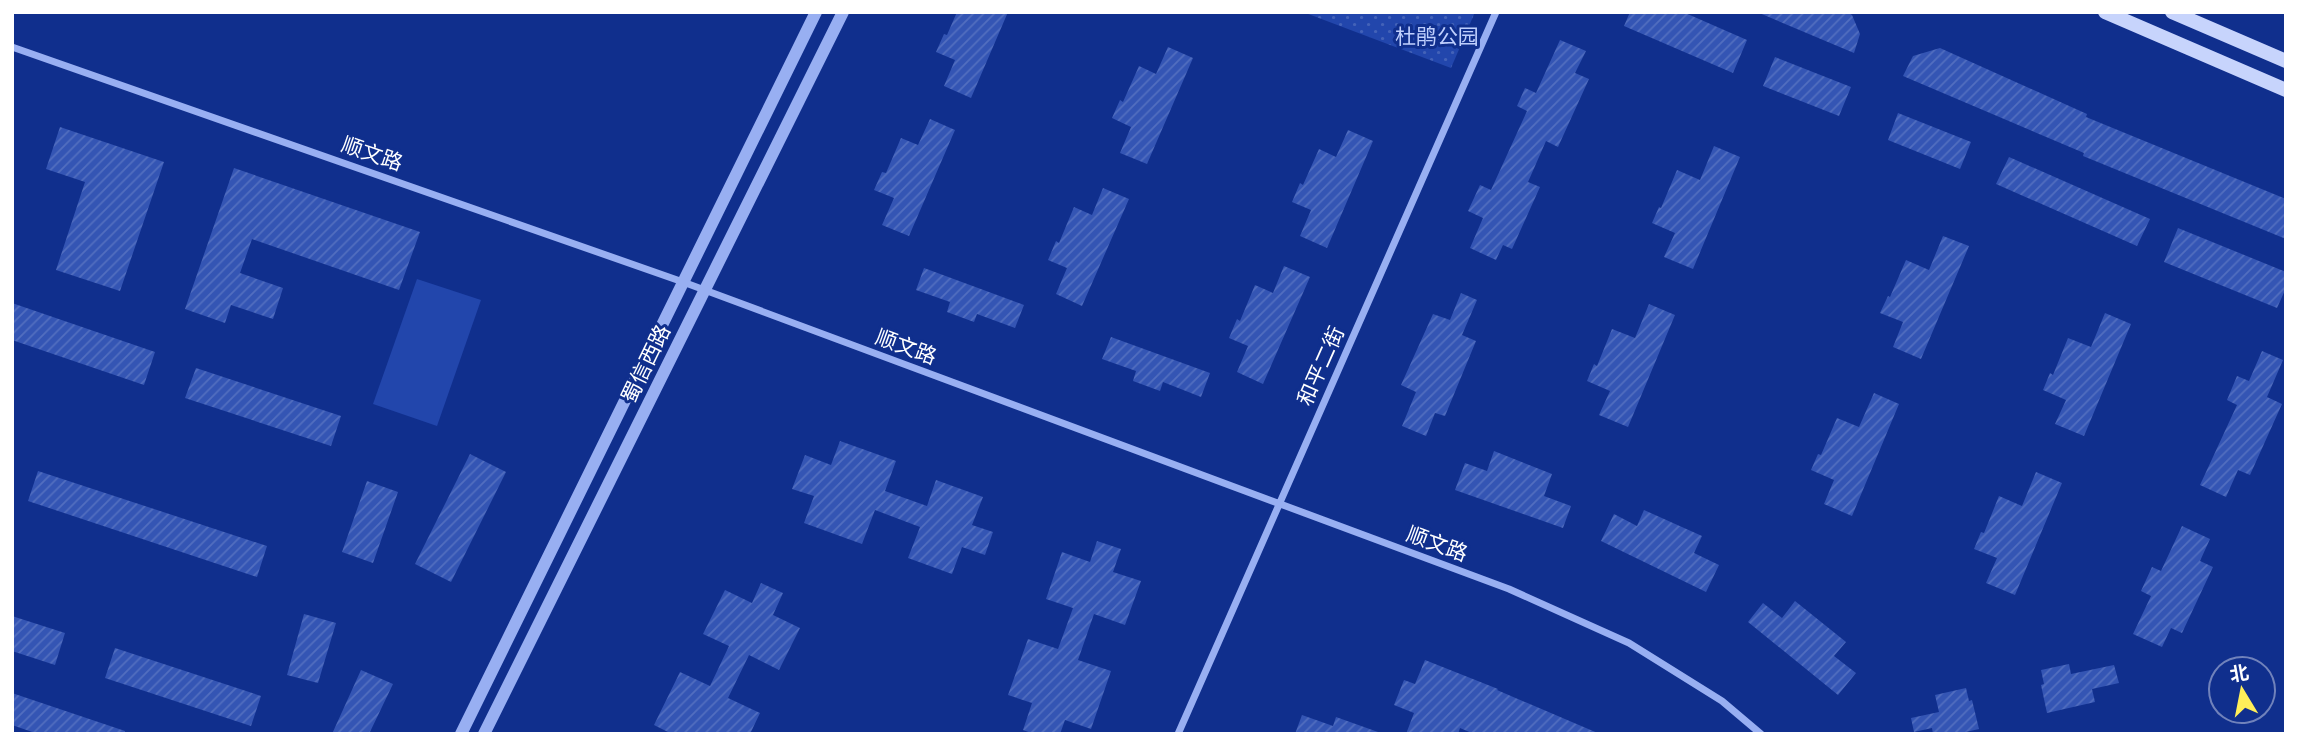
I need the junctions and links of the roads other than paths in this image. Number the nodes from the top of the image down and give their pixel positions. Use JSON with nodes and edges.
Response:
{"nodes":[{"id":1,"x":816,"y":12,"type":"edge"},
{"id":2,"x":843,"y":12,"type":"edge"},
{"id":3,"x":1496,"y":12,"type":"edge"},
{"id":4,"x":2105,"y":12,"type":"edge"},
{"id":5,"x":2172,"y":12,"type":"edge"},
{"id":6,"x":12,"y":47,"type":"edge"},
{"id":7,"x":2286,"y":61,"type":"edge"},
{"id":8,"x":2286,"y":90,"type":"edge"},
{"id":9,"x":682,"y":282,"type":"junction"},
{"id":10,"x":704,"y":291,"type":"junction"},
{"id":11,"x":1280,"y":504,"type":"junction"},
{"id":12,"x":461,"y":734,"type":"edge"},
{"id":13,"x":484,"y":734,"type":"edge"},
{"id":14,"x":1178,"y":734,"type":"edge"},
{"id":15,"x":1761,"y":734,"type":"edge"}],
"edges":[{"from":1,"to":9,"type":"street","name":"蜀信西路"},
{"from":2,"to":10,"type":"street","name":"蜀信西路"},
{"from":3,"to":11,"type":"street","name":"和平二街"},
{"from":4,"to":8,"type":"main road"},
{"from":5,"to":7,"type":"main road"},
{"from":6,"to":9,"type":"street","name":"顺文路"},
{"from":9,"to":10,"type":"street","name":"顺文路"},
{"from":9,"to":12,"type":"street","name":"蜀信西路"},
{"from":10,"to":11,"type":"street","name":"顺文路"},
{"from":10,"to":13,"type":"street","name":"蜀信西路"},
{"from":11,"to":14,"type":"street","name":"和平二街"},
{"from":11,"to":15,"type":"street","name":"顺文路"}]}
